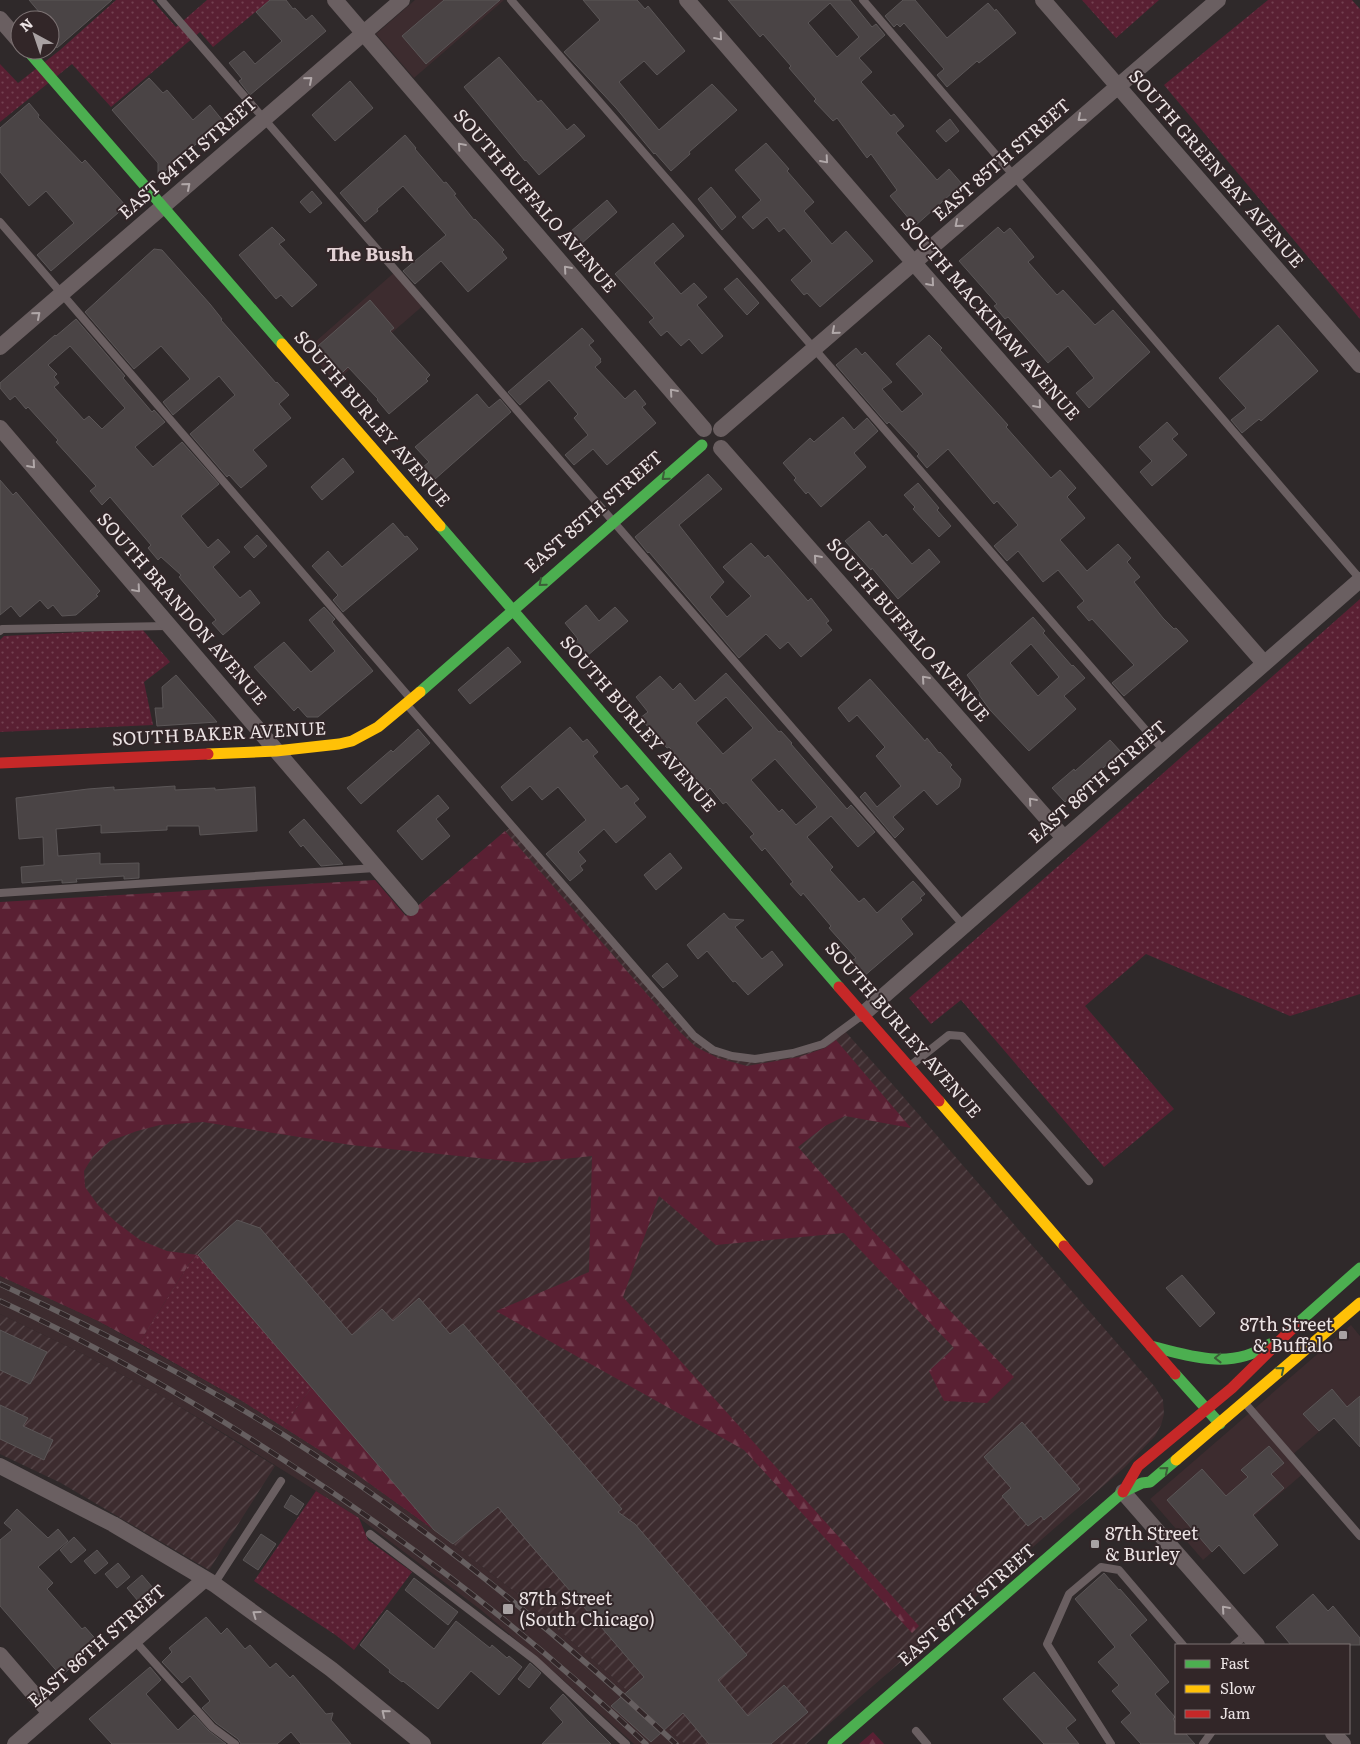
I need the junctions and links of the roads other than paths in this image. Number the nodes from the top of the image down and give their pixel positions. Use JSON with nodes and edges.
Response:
{"nodes":[{"id":1,"x":161,"y":0,"type":"edge"},
{"id":2,"x":335,"y":0,"type":"edge"},
{"id":3,"x":402,"y":0,"type":"edge"},
{"id":4,"x":512,"y":0,"type":"edge"},
{"id":5,"x":687,"y":0,"type":"edge"},
{"id":6,"x":863,"y":0,"type":"edge"},
{"id":7,"x":1043,"y":0,"type":"edge"},
{"id":8,"x":1218,"y":0,"type":"edge"},
{"id":9,"x":0,"y":19,"type":"edge"},
{"id":10,"x":10,"y":30,"type":"edge"},
{"id":11,"x":364,"y":33,"type":"junction"},
{"id":12,"x":36,"y":60,"type":"edge"},
{"id":13,"x":1118,"y":86,"type":"junction"},
{"id":14,"x":264,"y":119,"type":"junction"},
{"id":15,"x":1014,"y":176,"type":"junction"},
{"id":16,"x":162,"y":206,"type":"junction"},
{"id":17,"x":0,"y":222,"type":"edge"},
{"id":18,"x":914,"y":263,"type":"junction"},
{"id":19,"x":62,"y":293,"type":"junction"},
{"id":20,"x":0,"y":347,"type":"edge"},
{"id":21,"x":814,"y":348,"type":"junction"},
{"id":22,"x":1360,"y":365,"type":"edge"},
{"id":23,"x":0,"y":428,"type":"edge"},
{"id":24,"x":721,"y":429,"type":"junction"},
{"id":25,"x":703,"y":437,"type":"junction"},
{"id":26,"x":721,"y":448,"type":"junction"},
{"id":27,"x":614,"y":522,"type":"junction"},
{"id":28,"x":1360,"y":580,"type":"edge"},
{"id":29,"x":512,"y":610,"type":"junction"},
{"id":30,"x":170,"y":626,"type":"junction"},
{"id":31,"x":1,"y":628,"type":"edge"},
{"id":32,"x":1264,"y":663,"type":"junction"},
{"id":33,"x":408,"y":702,"type":"junction"},
{"id":34,"x":276,"y":751,"type":"junction"},
{"id":35,"x":1164,"y":751,"type":"junction"},
{"id":36,"x":0,"y":763,"type":"edge"},
{"id":37,"x":1064,"y":838,"type":"junction"},
{"id":38,"x":377,"y":868,"type":"junction"},
{"id":39,"x":0,"y":893,"type":"edge"},
{"id":40,"x":411,"y":908,"type":"dead end"},
{"id":41,"x":964,"y":926,"type":"junction"},
{"id":42,"x":863,"y":1014,"type":"junction"},
{"id":43,"x":908,"y":1067,"type":"junction"},
{"id":44,"x":1089,"y":1180,"type":"dead end"},
{"id":45,"x":1360,"y":1268,"type":"edge"},
{"id":46,"x":1354,"y":1293,"type":"edge"},
{"id":47,"x":1280,"y":1339,"type":"junction"},
{"id":48,"x":1151,"y":1346,"type":"junction"},
{"id":49,"x":1232,"y":1388,"type":"junction"},
{"id":50,"x":1244,"y":1402,"type":"junction"},
{"id":51,"x":1207,"y":1409,"type":"junction"},
{"id":52,"x":1220,"y":1424,"type":"junction"},
{"id":53,"x":0,"y":1466,"type":"edge"},
{"id":54,"x":281,"y":1481,"type":"dead end"},
{"id":55,"x":1123,"y":1492,"type":"junction"},
{"id":56,"x":370,"y":1534,"type":"dead end"},
{"id":57,"x":1360,"y":1536,"type":"edge"},
{"id":58,"x":209,"y":1581,"type":"junction"},
{"id":59,"x":134,"y":1640,"type":"junction"},
{"id":60,"x":1252,"y":1640,"type":"edge"},
{"id":61,"x":1182,"y":1644,"type":"edge"},
{"id":62,"x":1238,"y":1644,"type":"edge"},
{"id":63,"x":0,"y":1655,"type":"edge"},
{"id":64,"x":50,"y":1713,"type":"junction"},
{"id":65,"x":916,"y":1732,"type":"dead end"},
{"id":66,"x":1211,"y":1734,"type":"edge"},
{"id":67,"x":1334,"y":1734,"type":"edge"},
{"id":68,"x":15,"y":1744,"type":"edge"},
{"id":69,"x":235,"y":1744,"type":"edge"},
{"id":70,"x":423,"y":1744,"type":"edge"},
{"id":71,"x":626,"y":1744,"type":"edge"},
{"id":72,"x":833,"y":1744,"type":"edge"},
{"id":73,"x":927,"y":1744,"type":"edge"},
{"id":74,"x":1111,"y":1744,"type":"edge"},
{"id":75,"x":1203,"y":1744,"type":"edge"},
{"id":76,"x":1343,"y":1744,"type":"edge"}],
"edges":[{"from":1,"to":14,"type":"lane"},
{"from":2,"to":11,"type":"street","name":"SOUTH BUFFALO AVENUE"},
{"from":3,"to":11,"type":"street","name":"EAST 84TH STREET"},
{"from":4,"to":21,"type":"lane"},
{"from":5,"to":18,"type":"street","name":"SOUTH MACKINAW AVENUE","one_way":true},
{"from":6,"to":15,"type":"lane"},
{"from":7,"to":13,"type":"street","name":"SOUTH GREEN BAY AVENUE"},
{"from":8,"to":13,"type":"street","name":"EAST 85TH STREET"},
{"from":9,"to":10,"type":"street"},
{"from":14,"to":11,"type":"street","name":"EAST 84TH STREET","one_way":true},
{"from":25,"to":11,"type":"street","name":"SOUTH BUFFALO AVENUE","one_way":true},
{"from":12,"to":16,"type":"street","name":"SOUTH BURLEY AVENUE"},
{"from":13,"to":15,"type":"street","name":"EAST 85TH STREET","one_way":true},
{"from":13,"to":22,"type":"street","name":"SOUTH GREEN BAY AVENUE"},
{"from":16,"to":14,"type":"street","name":"EAST 84TH STREET","one_way":true},
{"from":14,"to":27,"type":"lane"},
{"from":15,"to":18,"type":"street","name":"EAST 85TH STREET","one_way":true},
{"from":15,"to":28,"type":"lane"},
{"from":16,"to":19,"type":"street","name":"EAST 84TH STREET"},
{"from":16,"to":29,"type":"street","name":"SOUTH BURLEY AVENUE"},
{"from":17,"to":19,"type":"lane"},
{"from":18,"to":21,"type":"street","name":"EAST 85TH STREET","one_way":true},
{"from":18,"to":32,"type":"street","name":"SOUTH MACKINAW AVENUE","one_way":true},
{"from":20,"to":19,"type":"street","name":"EAST 84TH STREET","one_way":true},
{"from":19,"to":33,"type":"lane"},
{"from":21,"to":24,"type":"street","name":"EAST 85TH STREET"},
{"from":21,"to":35,"type":"lane"},
{"from":23,"to":30,"type":"street","name":"SOUTH BRANDON AVENUE","one_way":true},
{"from":24,"to":25,"type":"street"},
{"from":24,"to":26,"type":"street"},
{"from":25,"to":26,"type":"street"},
{"from":25,"to":27,"type":"street","name":"EAST 85TH STREET","one_way":true},
{"from":37,"to":26,"type":"street","name":"SOUTH BUFFALO AVENUE","one_way":true},
{"from":27,"to":29,"type":"street","name":"EAST 85TH STREET","one_way":true},
{"from":27,"to":41,"type":"lane"},
{"from":28,"to":32,"type":"street","name":"EAST 86TH STREET"},
{"from":29,"to":33,"type":"street","name":"SOUTH BAKER AVENUE"},
{"from":29,"to":42,"type":"street","name":"SOUTH BURLEY AVENUE"},
{"from":30,"to":31,"type":"lane"},
{"from":30,"to":34,"type":"street","name":"SOUTH BRANDON AVENUE"},
{"from":32,"to":35,"type":"street","name":"EAST 86TH STREET"},
{"from":33,"to":34,"type":"street","name":"SOUTH BAKER AVENUE"},
{"from":33,"to":42,"type":"lane"},
{"from":34,"to":36,"type":"street","name":"SOUTH BAKER AVENUE"},
{"from":34,"to":38,"type":"street","name":"SOUTH BRANDON AVENUE"},
{"from":35,"to":37,"type":"street","name":"EAST 86TH STREET"},
{"from":37,"to":41,"type":"street","name":"EAST 86TH STREET"},
{"from":38,"to":39,"type":"lane"},
{"from":38,"to":40,"type":"street","name":"SOUTH BRANDON AVENUE"},
{"from":41,"to":42,"type":"street","name":"EAST 86TH STREET"},
{"from":42,"to":43,"type":"street","name":"SOUTH BURLEY AVENUE"},
{"from":43,"to":44,"type":"lane"},
{"from":43,"to":48,"type":"street","name":"SOUTH BURLEY AVENUE"},
{"from":45,"to":46,"type":"street","name":"EAST 87TH STREET"},
{"from":46,"to":47,"type":"street","name":"EAST 87TH STREET"},
{"from":50,"to":46,"type":"street","name":"EAST 87TH STREET","one_way":true},
{"from":47,"to":48,"type":"street","one_way":true},
{"from":47,"to":49,"type":"street","name":"EAST 87TH STREET"},
{"from":48,"to":51,"type":"street","name":"SOUTH BURLEY AVENUE"},
{"from":49,"to":50,"type":"lane"},
{"from":49,"to":51,"type":"street","name":"EAST 87TH STREET"},
{"from":50,"to":52,"type":"street","name":"EAST 87TH STREET"},
{"from":50,"to":57,"type":"lane"},
{"from":51,"to":52,"type":"street","name":"SOUTH BURLEY AVENUE"},
{"from":51,"to":55,"type":"street","name":"EAST 87TH STREET"},
{"from":55,"to":52,"type":"street","name":"EAST 87TH STREET","one_way":true},
{"from":53,"to":58,"type":"street"},
{"from":54,"to":58,"type":"lane"},
{"from":60,"to":55,"type":"street","one_way":true},
{"from":55,"to":72,"type":"street","name":"EAST 87TH STREET"},
{"from":56,"to":71,"type":"lane"},
{"from":58,"to":59,"type":"street","name":"EAST 86TH STREET"},
{"from":70,"to":58,"type":"street","one_way":true},
{"from":59,"to":64,"type":"street","name":"EAST 86TH STREET"},
{"from":59,"to":69,"type":"lane"},
{"from":60,"to":62,"type":"lane"},
{"from":61,"to":74,"type":"lane"},
{"from":63,"to":64,"type":"street"},
{"from":64,"to":68,"type":"street","name":"EAST 86TH STREET"},
{"from":65,"to":73,"type":"lane"},
{"from":66,"to":75,"type":"lane"},
{"from":67,"to":76,"type":"street"}]}
